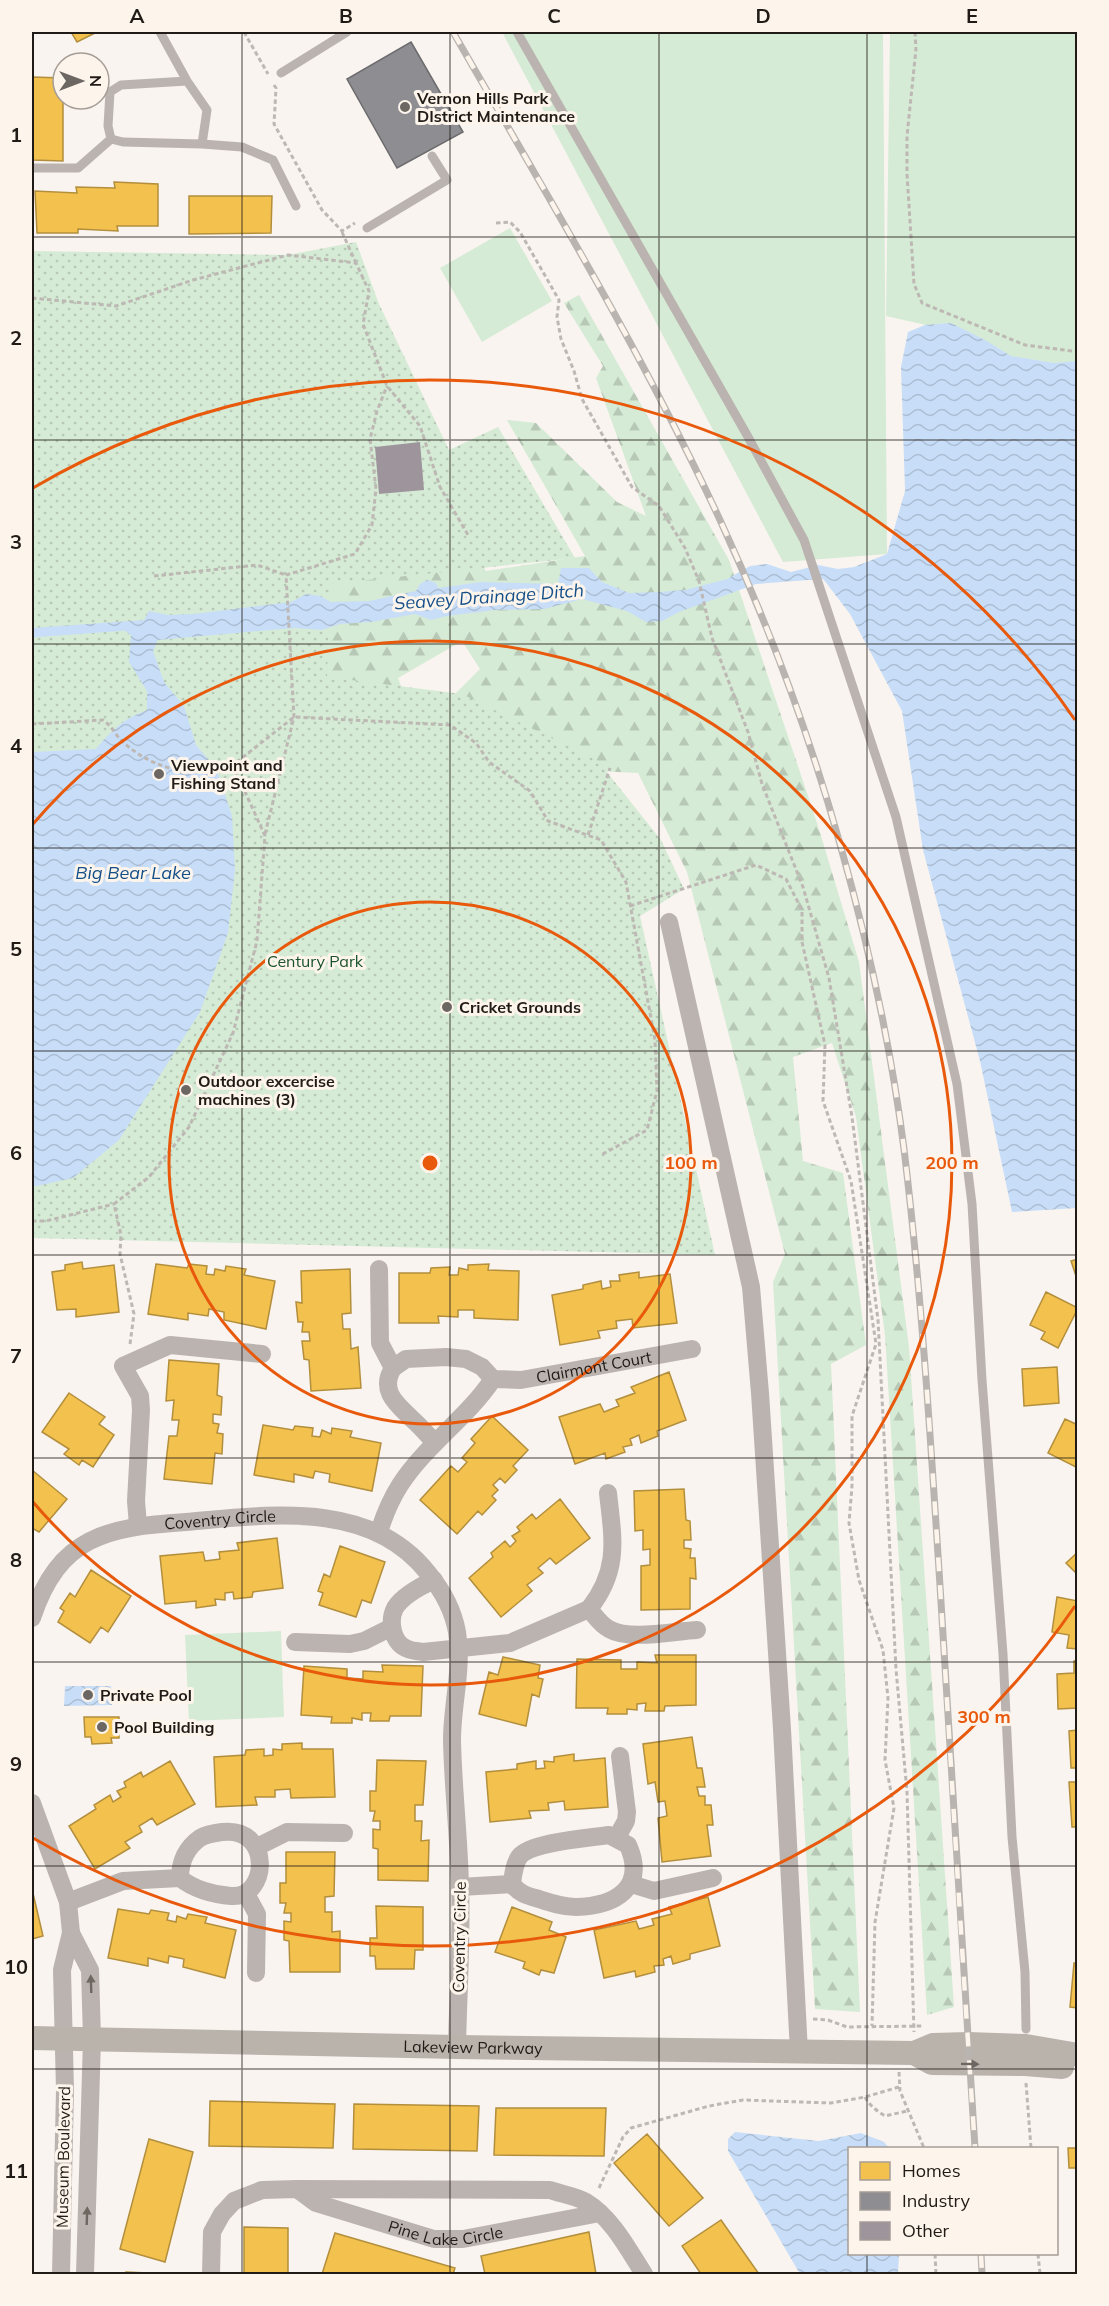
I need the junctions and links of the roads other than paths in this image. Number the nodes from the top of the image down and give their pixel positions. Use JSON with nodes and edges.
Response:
{"nodes":[{"id":1,"x":160,"y":32,"type":"edge"},
{"id":2,"x":347,"y":32,"type":"edge"},
{"id":3,"x":517,"y":32,"type":"edge"},
{"id":4,"x":281,"y":73,"type":"dead end"},
{"id":5,"x":187,"y":81,"type":"junction"},
{"id":6,"x":111,"y":139,"type":"junction"},
{"id":7,"x":202,"y":144,"type":"junction"},
{"id":8,"x":432,"y":156,"type":"dead end"},
{"id":9,"x":32,"y":168,"type":"edge"},
{"id":10,"x":296,"y":206,"type":"dead end"},
{"id":11,"x":365,"y":223,"type":"road end"},
{"id":12,"x":669,"y":922,"type":"dead end"},
{"id":13,"x":379,"y":1269,"type":"dead end"},
{"id":14,"x":692,"y":1350,"type":"dead end"},
{"id":15,"x":262,"y":1354,"type":"dead end"},
{"id":16,"x":393,"y":1368,"type":"junction"},
{"id":17,"x":493,"y":1379,"type":"junction"},
{"id":18,"x":435,"y":1443,"type":"junction"},
{"id":19,"x":608,"y":1493,"type":"dead end"},
{"id":20,"x":138,"y":1525,"type":"junction"},
{"id":21,"x":379,"y":1532,"type":"junction"},
{"id":22,"x":434,"y":1580,"type":"junction"},
{"id":23,"x":589,"y":1609,"type":"junction"},
{"id":24,"x":32,"y":1618,"type":"edge"},
{"id":25,"x":392,"y":1627,"type":"junction"},
{"id":26,"x":698,"y":1630,"type":"dead end"},
{"id":27,"x":295,"y":1642,"type":"dead end"},
{"id":28,"x":458,"y":1648,"type":"junction"},
{"id":29,"x":620,"y":1756,"type":"dead end"},
{"id":30,"x":32,"y":1803,"type":"edge"},
{"id":31,"x":344,"y":1833,"type":"dead end"},
{"id":32,"x":616,"y":1837,"type":"junction"},
{"id":33,"x":257,"y":1847,"type":"junction"},
{"id":34,"x":180,"y":1878,"type":"junction"},
{"id":35,"x":713,"y":1878,"type":"dead end"},
{"id":36,"x":512,"y":1884,"type":"junction"},
{"id":37,"x":631,"y":1884,"type":"junction"},
{"id":38,"x":460,"y":1887,"type":"junction"},
{"id":39,"x":246,"y":1894,"type":"junction"},
{"id":40,"x":68,"y":1902,"type":"junction"},
{"id":41,"x":71,"y":1933,"type":"junction"},
{"id":42,"x":256,"y":1973,"type":"dead end"},
{"id":43,"x":1026,"y":2029,"type":"dead end"},
{"id":44,"x":32,"y":2038,"type":"edge"},
{"id":45,"x":63,"y":2038,"type":"junction"},
{"id":46,"x":92,"y":2039,"type":"junction"},
{"id":47,"x":457,"y":2047,"type":"junction"},
{"id":48,"x":799,"y":2052,"type":"junction"},
{"id":49,"x":914,"y":2053,"type":"junction"},
{"id":50,"x":1077,"y":2055,"type":"edge"},
{"id":51,"x":1077,"y":2069,"type":"edge"},
{"id":52,"x":297,"y":2189,"type":"junction"},
{"id":53,"x":600,"y":2213,"type":"junction"},
{"id":54,"x":61,"y":2274,"type":"edge"},
{"id":55,"x":85,"y":2274,"type":"edge"},
{"id":56,"x":211,"y":2274,"type":"edge"},
{"id":57,"x":644,"y":2274,"type":"edge"}],
"edges":[{"from":1,"to":5,"type":"lane"},
{"from":2,"to":4,"type":"lane"},
{"from":3,"to":43,"type":"lane"},
{"from":5,"to":6,"type":"lane"},
{"from":5,"to":7,"type":"lane"},
{"from":6,"to":7,"type":"lane"},
{"from":6,"to":9,"type":"lane"},
{"from":7,"to":10,"type":"lane"},
{"from":8,"to":11,"type":"lane"},
{"from":12,"to":48,"type":"street"},
{"from":13,"to":16,"type":"street"},
{"from":14,"to":17,"type":"street","name":"Clairmont Court"},
{"from":15,"to":20,"type":"street"},
{"from":16,"to":17,"type":"street"},
{"from":16,"to":18,"type":"street"},
{"from":17,"to":18,"type":"street"},
{"from":18,"to":21,"type":"street"},
{"from":19,"to":23,"type":"street"},
{"from":20,"to":21,"type":"street","name":"Coventry Circle"},
{"from":20,"to":24,"type":"street","name":"Coventry Circle"},
{"from":21,"to":22,"type":"street","name":"Coventry Circle"},
{"from":22,"to":25,"type":"street"},
{"from":22,"to":28,"type":"street","name":"Coventry Circle"},
{"from":23,"to":26,"type":"street"},
{"from":23,"to":28,"type":"street"},
{"from":25,"to":27,"type":"street"},
{"from":25,"to":28,"type":"street"},
{"from":28,"to":38,"type":"street","name":"Coventry Circle"},
{"from":29,"to":32,"type":"street"},
{"from":30,"to":40,"type":"street"},
{"from":31,"to":33,"type":"street"},
{"from":32,"to":36,"type":"street"},
{"from":32,"to":37,"type":"street"},
{"from":33,"to":34,"type":"street"},
{"from":33,"to":39,"type":"street"},
{"from":34,"to":39,"type":"street"},
{"from":34,"to":40,"type":"street"},
{"from":35,"to":37,"type":"street"},
{"from":36,"to":37,"type":"street"},
{"from":36,"to":38,"type":"street"},
{"from":38,"to":47,"type":"street","name":"Coventry Circle"},
{"from":39,"to":42,"type":"street"},
{"from":40,"to":41,"type":"street"},
{"from":41,"to":45,"type":"street"},
{"from":46,"to":41,"type":"street","one_way":true},
{"from":44,"to":45,"type":"street","name":"Lakeview Parkway"},
{"from":45,"to":46,"type":"street","name":"Lakeview Parkway"},
{"from":45,"to":54,"type":"street","name":"Museum Boulevard"},
{"from":46,"to":47,"type":"street","name":"Lakeview Parkway"},
{"from":55,"to":46,"type":"street","name":"Museum Boulevard","one_way":true},
{"from":47,"to":48,"type":"street","name":"Lakeview Parkway"},
{"from":48,"to":49,"type":"street","name":"Lakeview Parkway"},
{"from":49,"to":50,"type":"street","name":"Lakeview Parkway"},
{"from":49,"to":51,"type":"street","name":"Lakeview Parkway","one_way":true},
{"from":52,"to":53,"type":"street","name":"Pine Lake Circle"},
{"from":52,"to":53,"type":"street","name":"Pine Lake Circle"},
{"from":52,"to":56,"type":"street","name":"Pine Lake Circle"},
{"from":53,"to":57,"type":"street","name":"Pine Lake Circle"}]}
